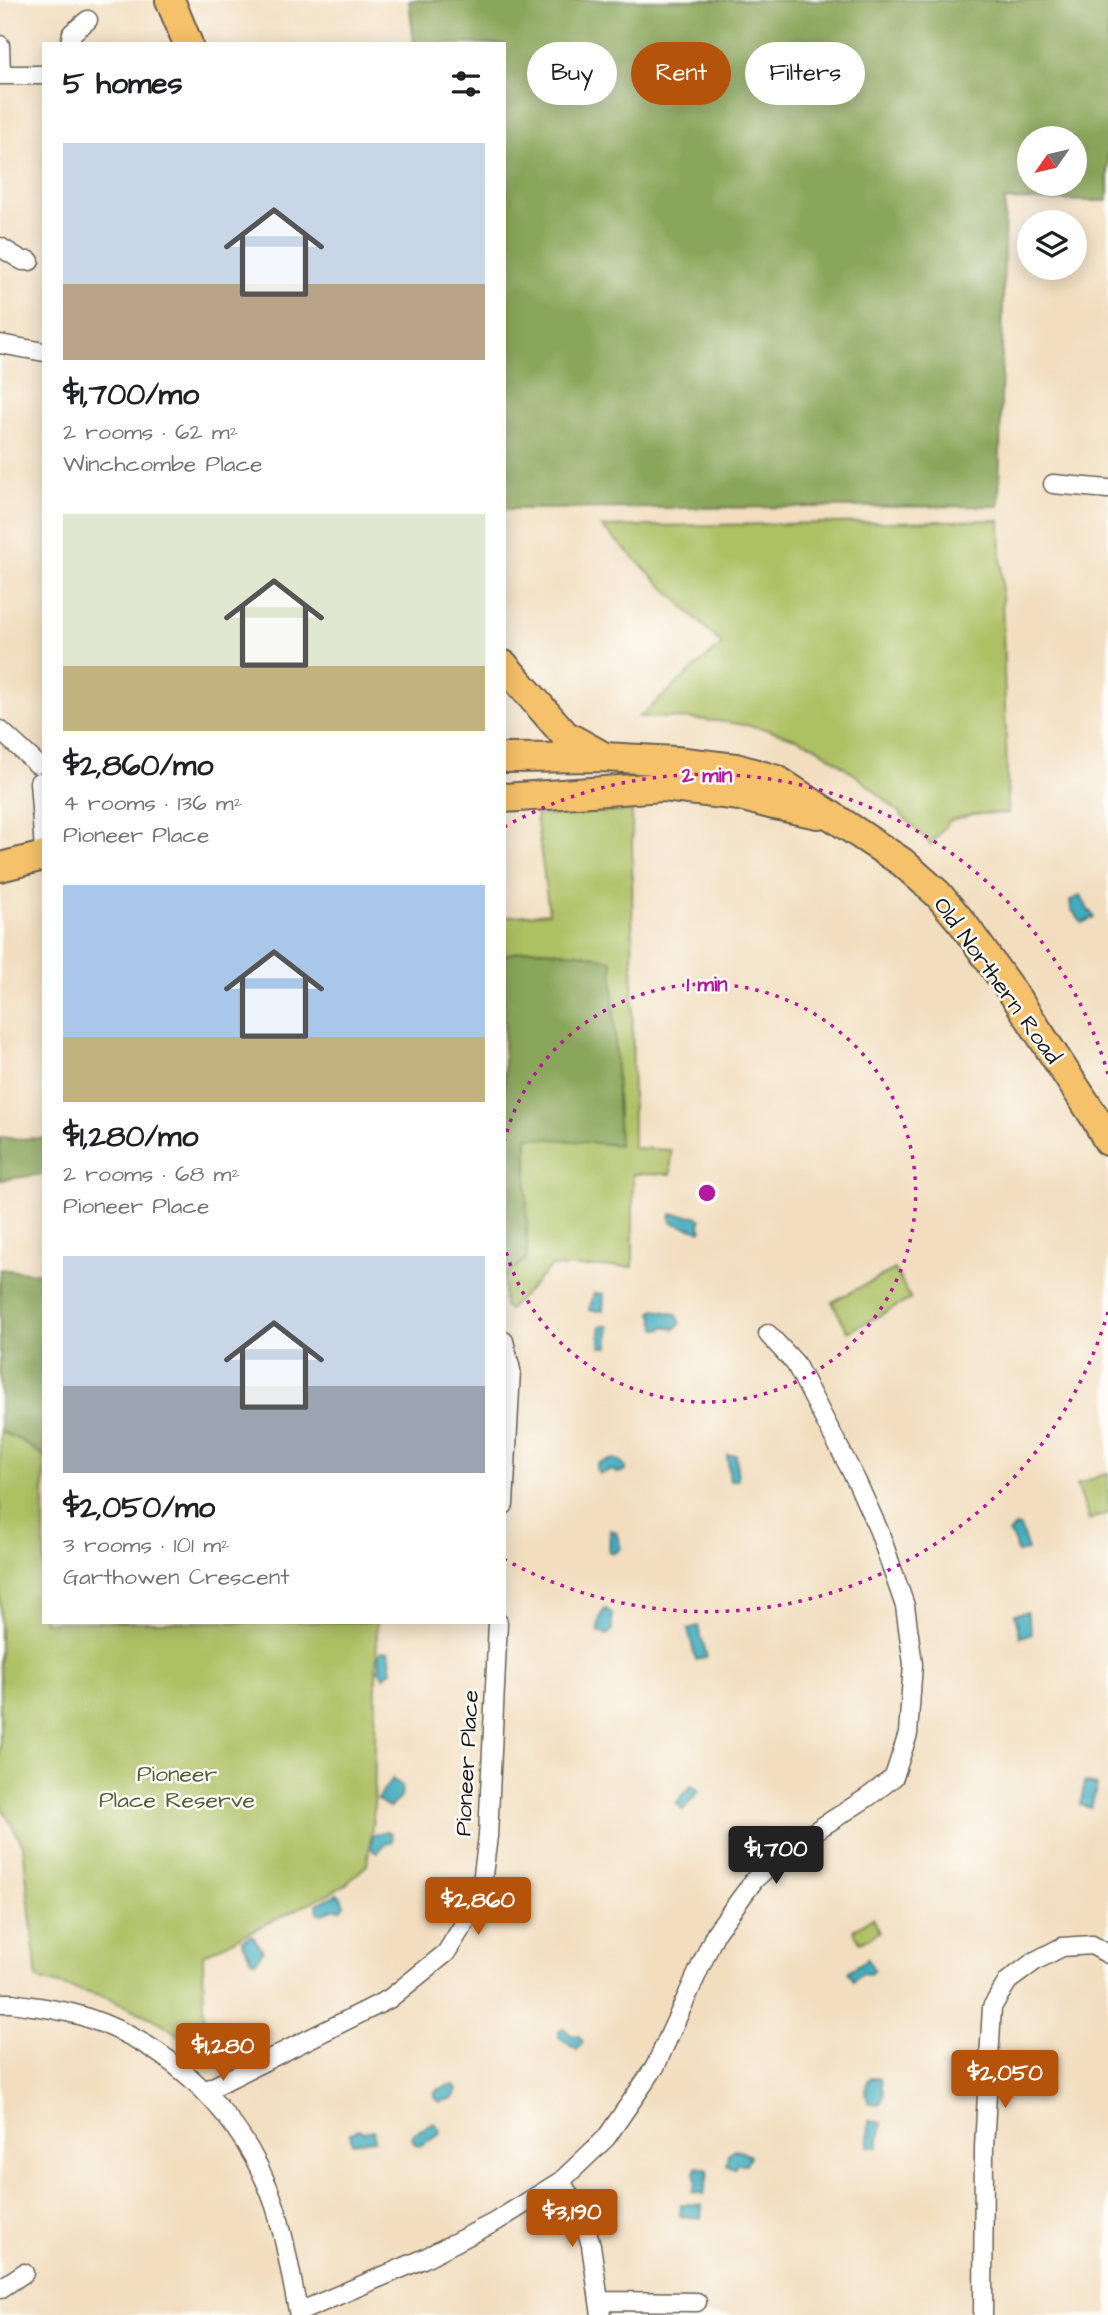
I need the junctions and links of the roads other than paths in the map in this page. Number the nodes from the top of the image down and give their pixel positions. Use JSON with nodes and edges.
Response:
{"nodes":[{"id":1,"x":170,"y":0,"type":"edge"},
{"id":2,"x":88,"y":20,"type":"dead end"},
{"id":3,"x":70,"y":42,"type":"edge"},
{"id":4,"x":187,"y":42,"type":"edge"},
{"id":5,"x":0,"y":45,"type":"edge"},
{"id":6,"x":1,"y":75,"type":"edge"},
{"id":7,"x":42,"y":75,"type":"edge"},
{"id":8,"x":0,"y":247,"type":"edge"},
{"id":9,"x":30,"y":261,"type":"dead end"},
{"id":10,"x":0,"y":344,"type":"edge"},
{"id":11,"x":42,"y":352,"type":"edge"},
{"id":12,"x":1053,"y":484,"type":"dead end"},
{"id":13,"x":1108,"y":489,"type":"edge"},
{"id":14,"x":506,"y":667,"type":"edge"},
{"id":15,"x":0,"y":732,"type":"edge"},
{"id":16,"x":604,"y":757,"type":"junction"},
{"id":17,"x":506,"y":758,"type":"edge"},
{"id":18,"x":41,"y":772,"type":"edge"},
{"id":19,"x":42,"y":798,"type":"edge"},
{"id":20,"x":506,"y":798,"type":"edge"},
{"id":21,"x":831,"y":816,"type":"junction"},
{"id":22,"x":42,"y":856,"type":"edge"},
{"id":23,"x":0,"y":867,"type":"edge"},
{"id":24,"x":1101,"y":1111,"type":"edge"},
{"id":25,"x":1108,"y":1141,"type":"edge"},
{"id":26,"x":768,"y":1334,"type":"dead end"},
{"id":27,"x":506,"y":1349,"type":"edge"},
{"id":28,"x":506,"y":1466,"type":"edge"},
{"id":29,"x":498,"y":1624,"type":"edge"},
{"id":30,"x":1108,"y":1954,"type":"edge"},
{"id":31,"x":0,"y":2003,"type":"edge"},
{"id":32,"x":205,"y":2091,"type":"junction"},
{"id":33,"x":561,"y":2181,"type":"junction"},
{"id":34,"x":24,"y":2273,"type":"dead end"},
{"id":35,"x":0,"y":2288,"type":"edge"},
{"id":36,"x":697,"y":2302,"type":"dead end"},
{"id":37,"x":600,"y":2308,"type":"edge"},
{"id":38,"x":299,"y":2314,"type":"edge"},
{"id":39,"x":983,"y":2315,"type":"edge"}],
"edges":[{"from":1,"to":4,"type":"main road"},
{"from":2,"to":3,"type":"street"},
{"from":5,"to":6,"type":"street"},
{"from":6,"to":7,"type":"street"},
{"from":8,"to":9,"type":"street"},
{"from":10,"to":11,"type":"street"},
{"from":12,"to":13,"type":"street"},
{"from":14,"to":16,"type":"main road"},
{"from":15,"to":18,"type":"street"},
{"from":16,"to":17,"type":"main road","name":"Old Northern Road"},
{"from":16,"to":21,"type":"main road","name":"Old Northern Road"},
{"from":18,"to":19,"type":"street"},
{"from":20,"to":21,"type":"main road","name":"Old Northern Road"},
{"from":21,"to":24,"type":"main road","name":"Old Northern Road"},
{"from":22,"to":23,"type":"main road"},
{"from":24,"to":25,"type":"main road","name":"Old Northern Road"},
{"from":26,"to":33,"type":"street"},
{"from":27,"to":28,"type":"street"},
{"from":29,"to":32,"type":"street","name":"Pioneer Place"},
{"from":30,"to":39,"type":"street"},
{"from":31,"to":32,"type":"street"},
{"from":32,"to":38,"type":"street"},
{"from":33,"to":37,"type":"street"},
{"from":33,"to":38,"type":"street"},
{"from":34,"to":35,"type":"street"},
{"from":36,"to":37,"type":"street"}]}
